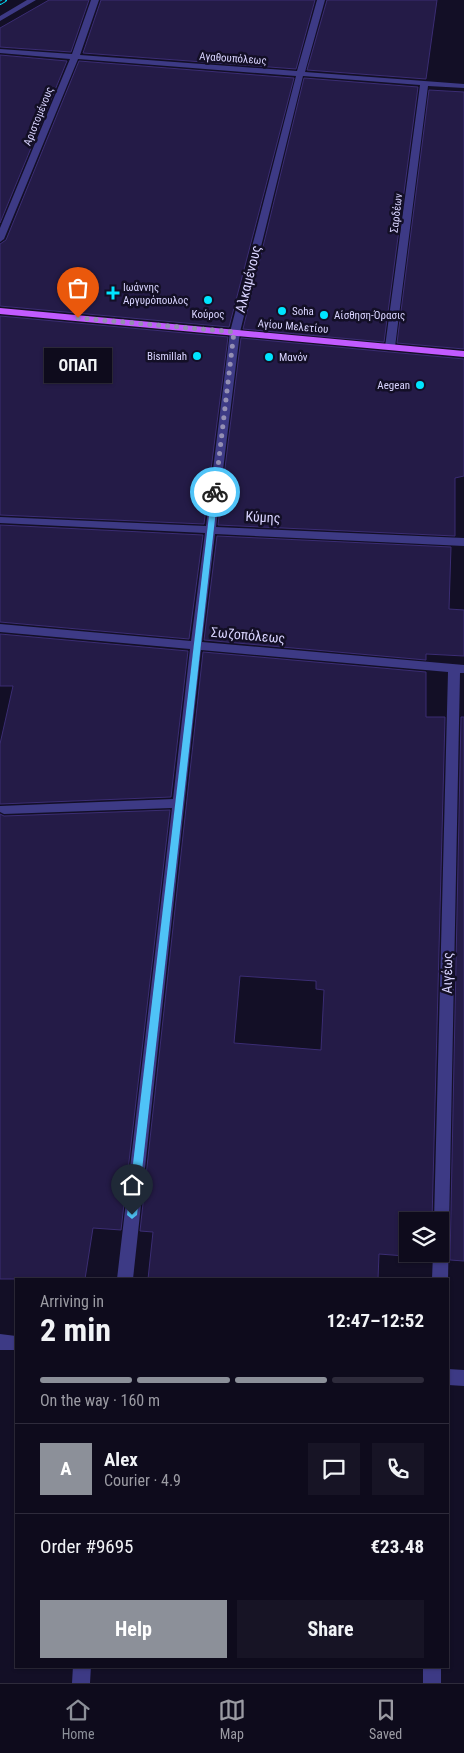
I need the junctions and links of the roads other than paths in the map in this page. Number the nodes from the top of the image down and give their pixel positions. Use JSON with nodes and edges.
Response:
{"nodes":[{"id":1,"x":32,"y":0,"type":"edge"},
{"id":2,"x":95,"y":0,"type":"edge"},
{"id":3,"x":321,"y":0,"type":"edge"},
{"id":4,"x":0,"y":19,"type":"edge"},
{"id":5,"x":0,"y":51,"type":"edge"},
{"id":6,"x":75,"y":58,"type":"junction"},
{"id":7,"x":300,"y":74,"type":"junction"},
{"id":8,"x":424,"y":83,"type":"junction"},
{"id":9,"x":464,"y":86,"type":"edge"},
{"id":10,"x":0,"y":239,"type":"edge"},
{"id":11,"x":0,"y":311,"type":"edge"},
{"id":12,"x":234,"y":332,"type":"junction"},
{"id":13,"x":390,"y":347,"type":"junction"},
{"id":14,"x":464,"y":354,"type":"edge"},
{"id":15,"x":0,"y":520,"type":"edge"},
{"id":16,"x":210,"y":530,"type":"junction"},
{"id":17,"x":464,"y":542,"type":"edge"},
{"id":18,"x":0,"y":628,"type":"edge"},
{"id":19,"x":196,"y":645,"type":"junction"},
{"id":20,"x":459,"y":668,"type":"edge"},
{"id":21,"x":179,"y":803,"type":"junction"},
{"id":22,"x":4,"y":809,"type":"dead end"},
{"id":23,"x":125,"y":1278,"type":"edge"},
{"id":24,"x":440,"y":1278,"type":"edge"},
{"id":25,"x":0,"y":1342,"type":"edge"},
{"id":26,"x":15,"y":1343,"type":"edge"},
{"id":27,"x":449,"y":1377,"type":"edge"},
{"id":28,"x":464,"y":1378,"type":"edge"},
{"id":29,"x":82,"y":1668,"type":"edge"},
{"id":30,"x":432,"y":1668,"type":"edge"},
{"id":31,"x":80,"y":1683,"type":"edge"},
{"id":32,"x":432,"y":1683,"type":"edge"}],
"edges":[{"from":1,"to":4,"type":"street"},
{"from":2,"to":6,"type":"street","name":"Αριστομένους"},
{"from":3,"to":7,"type":"street","name":"Αλκαμένους"},
{"from":5,"to":6,"type":"street","name":"Αγαθουπόλεως"},
{"from":6,"to":7,"type":"street","name":"Αγαθουπόλεως"},
{"from":6,"to":10,"type":"street","name":"Αριστομένους"},
{"from":7,"to":8,"type":"street","name":"Αγαθουπόλεως"},
{"from":7,"to":12,"type":"street","name":"Αλκαμένους"},
{"from":8,"to":9,"type":"street","name":"Αγαθουπόλεως"},
{"from":8,"to":13,"type":"street","name":"Σαρδέων"},
{"from":11,"to":12,"type":"main road","name":"Αγίου Μελετίου"},
{"from":12,"to":13,"type":"main road","name":"Αγίου Μελετίου"},
{"from":12,"to":16,"type":"street","name":"Αλκαμένους"},
{"from":13,"to":14,"type":"main road","name":"Αγίου Μελετίου"},
{"from":15,"to":16,"type":"street","name":"Κύμης"},
{"from":16,"to":17,"type":"street","name":"Κύμης"},
{"from":16,"to":19,"type":"street","name":"Αλκαμένους"},
{"from":18,"to":19,"type":"street","name":"Σωζοπόλεως"},
{"from":19,"to":20,"type":"street","name":"Σωζοπόλεως"},
{"from":19,"to":21,"type":"street","name":"Αλκαμένους"},
{"from":20,"to":24,"type":"street","name":"Αιγέως"},
{"from":21,"to":22,"type":"street"},
{"from":21,"to":23,"type":"street","name":"Αλκαμένους"},
{"from":25,"to":26,"type":"street"},
{"from":27,"to":28,"type":"street"},
{"from":29,"to":31,"type":"street"},
{"from":30,"to":32,"type":"street"}]}
